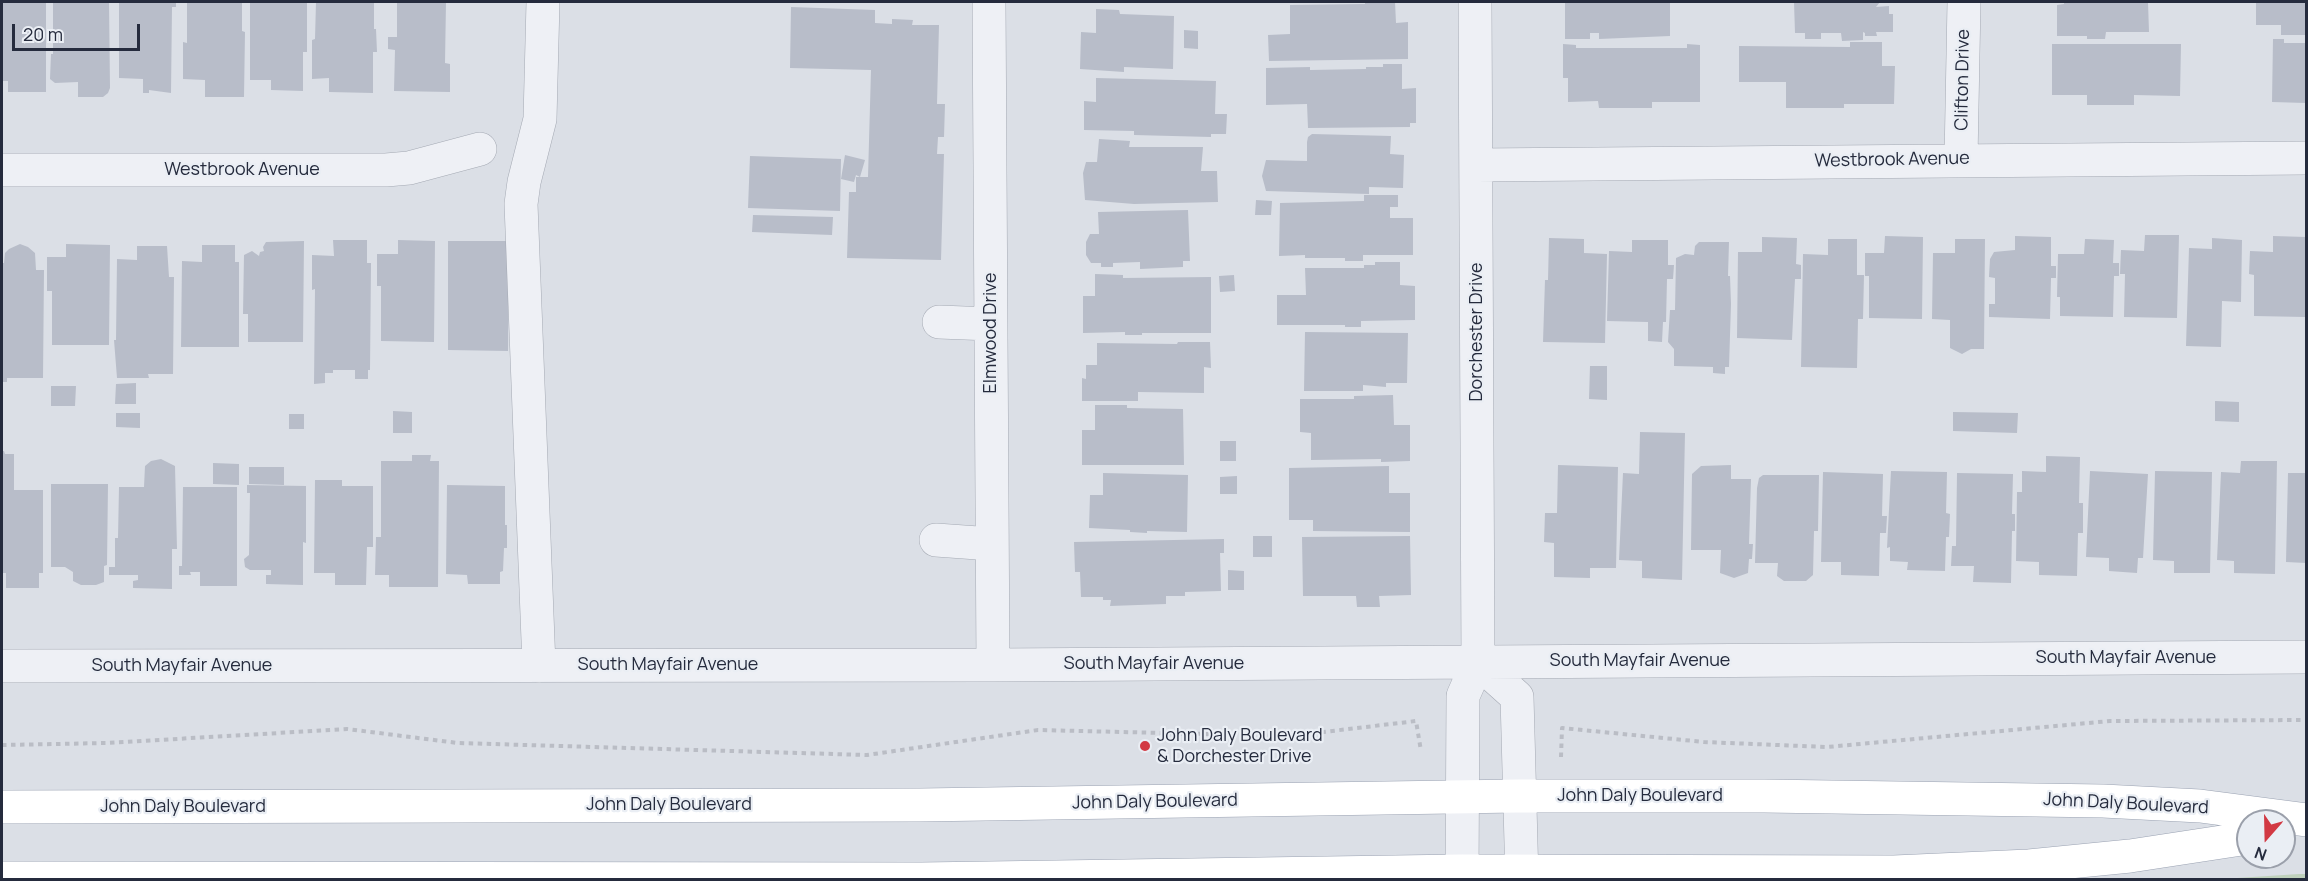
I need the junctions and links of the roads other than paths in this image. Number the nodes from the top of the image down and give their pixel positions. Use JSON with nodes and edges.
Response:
{"nodes":[{"id":1,"x":543,"y":2,"type":"edge"},
{"id":2,"x":989,"y":2,"type":"edge"},
{"id":3,"x":1475,"y":2,"type":"edge"},
{"id":4,"x":1964,"y":2,"type":"edge"},
{"id":5,"x":480,"y":149,"type":"dead end"},
{"id":6,"x":2307,"y":158,"type":"edge"},
{"id":7,"x":1961,"y":159,"type":"junction"},
{"id":8,"x":1477,"y":165,"type":"junction"},
{"id":9,"x":2,"y":170,"type":"edge"},
{"id":10,"x":939,"y":322,"type":"dead end"},
{"id":11,"x":991,"y":324,"type":"junction"},
{"id":12,"x":936,"y":540,"type":"dead end"},
{"id":13,"x":992,"y":544,"type":"junction"},
{"id":14,"x":2307,"y":657,"type":"edge"},
{"id":15,"x":1478,"y":662,"type":"junction"},
{"id":16,"x":993,"y":665,"type":"junction"},
{"id":17,"x":2,"y":666,"type":"edge"},
{"id":18,"x":539,"y":666,"type":"junction"},
{"id":19,"x":1518,"y":796,"type":"junction"},
{"id":20,"x":1461,"y":797,"type":"junction"},
{"id":21,"x":2,"y":807,"type":"edge"},
{"id":22,"x":2307,"y":820,"type":"edge"},
{"id":23,"x":2236,"y":840,"type":"edge"},
{"id":24,"x":1462,"y":875,"type":"edge"},
{"id":25,"x":1522,"y":875,"type":"edge"},
{"id":26,"x":2,"y":878,"type":"edge"}],
"edges":[{"from":1,"to":18,"type":"street"},
{"from":2,"to":11,"type":"street","name":"Elmwood Drive"},
{"from":3,"to":8,"type":"street","name":"Dorchester Drive"},
{"from":4,"to":7,"type":"street","name":"Clifton Drive"},
{"from":5,"to":9,"type":"street","name":"Westbrook Avenue"},
{"from":6,"to":7,"type":"street","name":"Westbrook Avenue"},
{"from":7,"to":8,"type":"street","name":"Westbrook Avenue"},
{"from":8,"to":15,"type":"street","name":"Dorchester Drive"},
{"from":10,"to":11,"type":"street"},
{"from":11,"to":13,"type":"street","name":"Elmwood Drive"},
{"from":12,"to":13,"type":"street"},
{"from":13,"to":16,"type":"street","name":"Elmwood Drive"},
{"from":14,"to":15,"type":"street","name":"South Mayfair Avenue"},
{"from":15,"to":16,"type":"street","name":"South Mayfair Avenue"},
{"from":15,"to":19,"type":"street"},
{"from":15,"to":20,"type":"street"},
{"from":16,"to":18,"type":"street","name":"South Mayfair Avenue"},
{"from":17,"to":18,"type":"street","name":"South Mayfair Avenue"},
{"from":19,"to":20,"type":"main road","name":"John Daly Boulevard"},
{"from":19,"to":22,"type":"main road","name":"John Daly Boulevard"},
{"from":19,"to":25,"type":"street"},
{"from":20,"to":21,"type":"main road","name":"John Daly Boulevard"},
{"from":20,"to":24,"type":"street"},
{"from":23,"to":25,"type":"main road","name":"John Daly Boulevard"},
{"from":24,"to":25,"type":"main road","name":"John Daly Boulevard"},
{"from":24,"to":26,"type":"main road","name":"John Daly Boulevard"}]}
